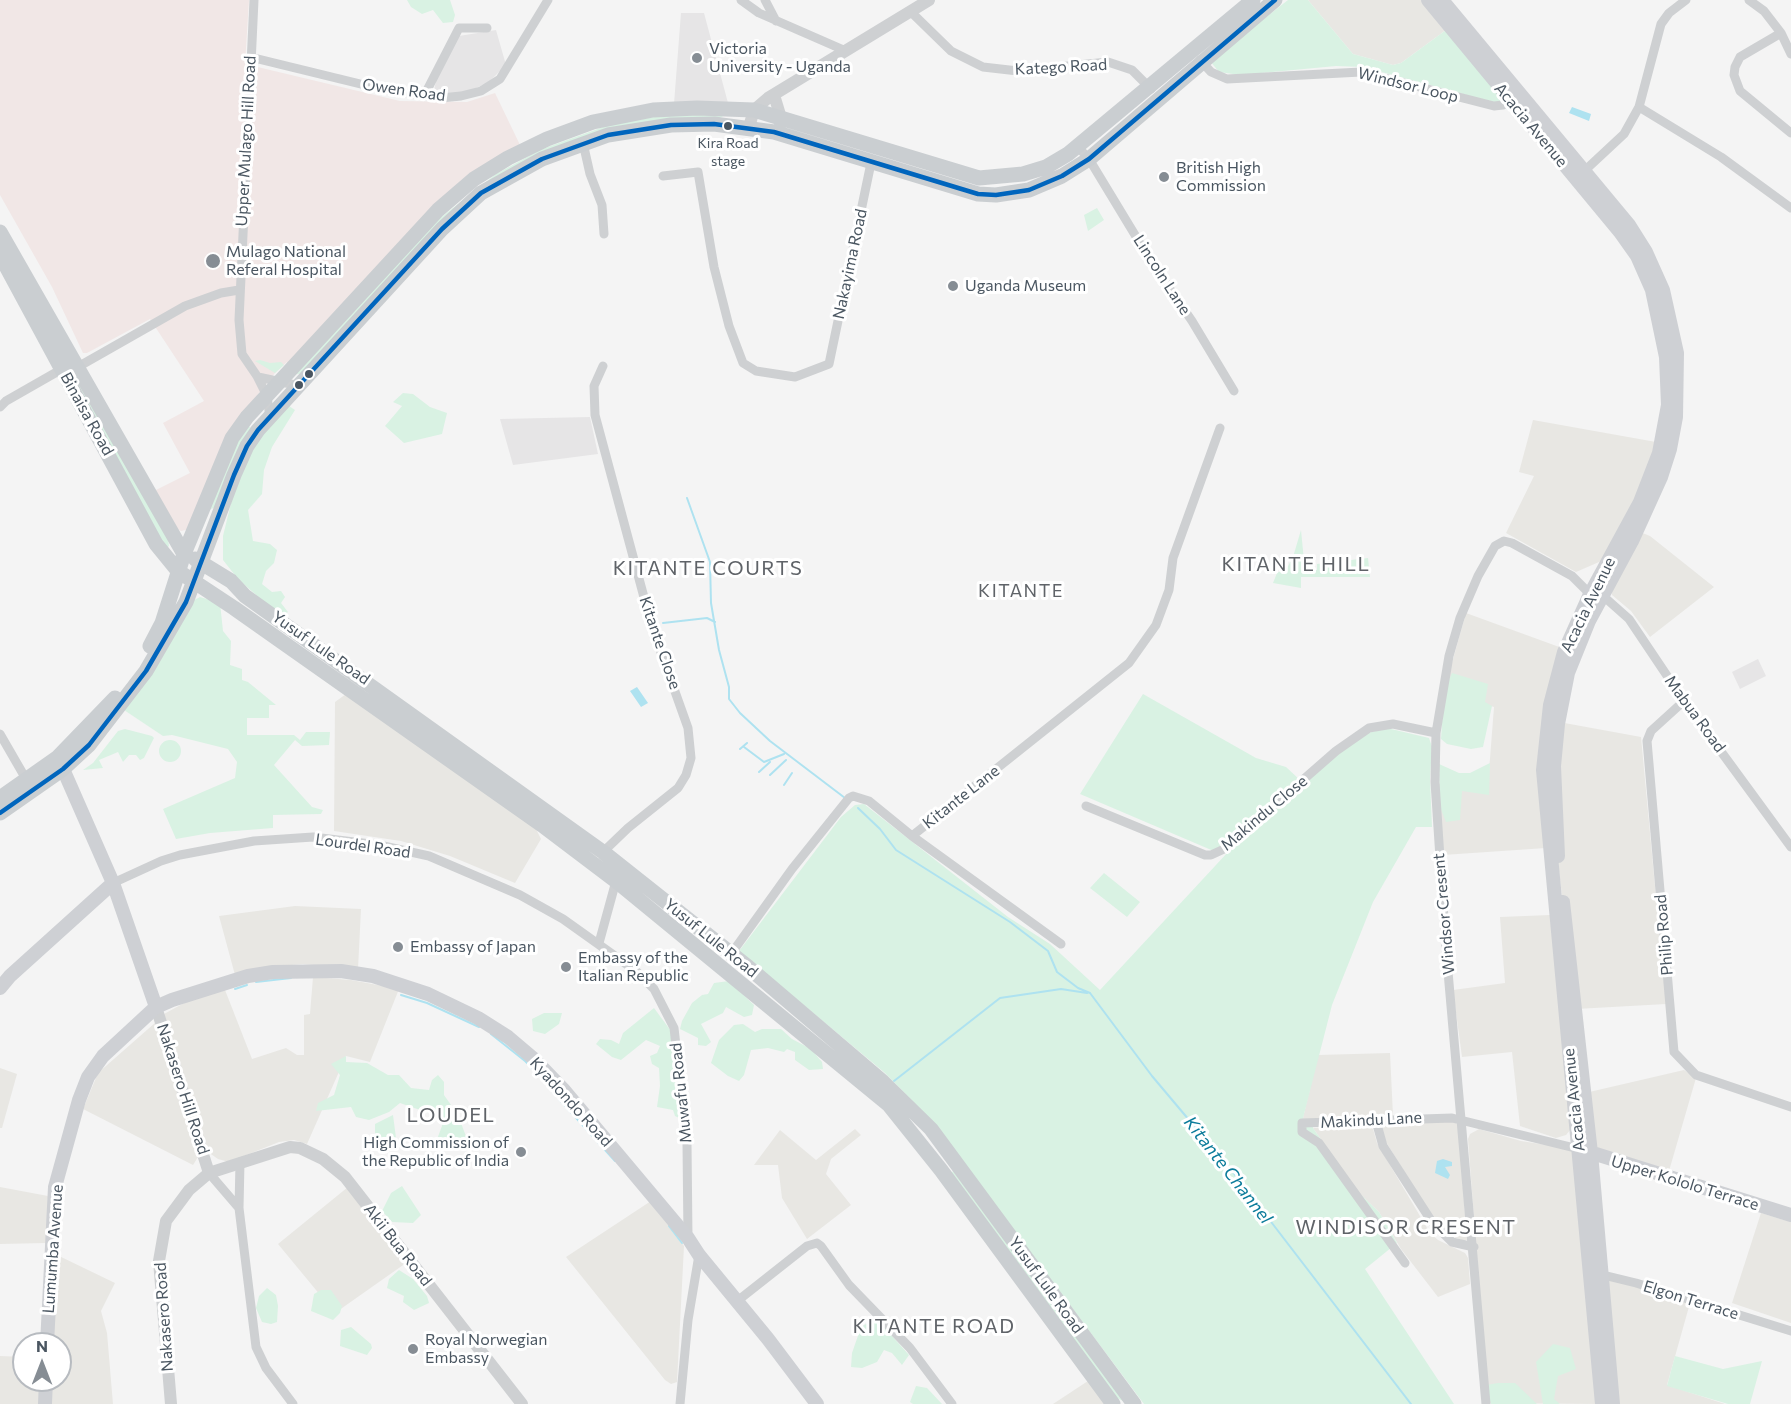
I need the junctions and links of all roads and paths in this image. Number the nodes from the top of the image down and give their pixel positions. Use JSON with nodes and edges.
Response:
{"nodes":[{"id":1,"x":254,"y":0,"type":"edge"},
{"id":2,"x":548,"y":0,"type":"edge"},
{"id":3,"x":741,"y":0,"type":"edge"},
{"id":4,"x":765,"y":0,"type":"edge"},
{"id":5,"x":929,"y":0,"type":"edge"},
{"id":6,"x":1253,"y":0,"type":"edge"},
{"id":7,"x":1275,"y":0,"type":"edge"},
{"id":8,"x":1428,"y":0,"type":"edge"},
{"id":9,"x":1442,"y":0,"type":"edge"},
{"id":10,"x":1686,"y":0,"type":"edge"},
{"id":11,"x":1749,"y":0,"type":"edge"},
{"id":12,"x":911,"y":12,"type":"junction"},
{"id":13,"x":776,"y":21,"type":"junction"},
{"id":14,"x":487,"y":28,"type":"dead end"},
{"id":15,"x":1781,"y":33,"type":"junction"},
{"id":16,"x":846,"y":51,"type":"junction"},
{"id":17,"x":1791,"y":54,"type":"edge"},
{"id":18,"x":250,"y":57,"type":"junction"},
{"id":19,"x":1198,"y":57,"type":"junction"},
{"id":20,"x":1150,"y":87,"type":"junction"},
{"id":21,"x":774,"y":95,"type":"junction"},
{"id":22,"x":424,"y":96,"type":"junction"},
{"id":23,"x":1160,"y":100,"type":"junction"},
{"id":24,"x":1509,"y":100,"type":"junction"},
{"id":25,"x":1639,"y":107,"type":"junction"},
{"id":26,"x":754,"y":110,"type":"junction"},
{"id":27,"x":780,"y":125,"type":"junction"},
{"id":28,"x":749,"y":127,"type":"junction"},
{"id":29,"x":1791,"y":133,"type":"edge"},
{"id":30,"x":583,"y":143,"type":"junction"},
{"id":31,"x":1078,"y":147,"type":"junction"},
{"id":32,"x":1089,"y":159,"type":"junction"},
{"id":33,"x":871,"y":163,"type":"junction"},
{"id":34,"x":1580,"y":175,"type":"junction"},
{"id":35,"x":663,"y":176,"type":"dead end"},
{"id":36,"x":1791,"y":208,"type":"edge"},
{"id":37,"x":436,"y":224,"type":"junction"},
{"id":38,"x":0,"y":232,"type":"edge"},
{"id":39,"x":604,"y":234,"type":"dead end"},
{"id":40,"x":0,"y":255,"type":"edge"},
{"id":41,"x":239,"y":290,"type":"junction"},
{"id":42,"x":603,"y":366,"type":"dead end"},
{"id":43,"x":69,"y":369,"type":"junction"},
{"id":44,"x":258,"y":377,"type":"junction"},
{"id":45,"x":280,"y":381,"type":"junction"},
{"id":46,"x":300,"y":386,"type":"junction"},
{"id":47,"x":1234,"y":391,"type":"dead end"},
{"id":48,"x":267,"y":396,"type":"junction"},
{"id":49,"x":0,"y":407,"type":"edge"},
{"id":50,"x":270,"y":418,"type":"junction"},
{"id":51,"x":1220,"y":428,"type":"dead end"},
{"id":52,"x":184,"y":554,"type":"junction"},
{"id":53,"x":202,"y":562,"type":"junction"},
{"id":54,"x":178,"y":572,"type":"junction"},
{"id":55,"x":194,"y":584,"type":"junction"},
{"id":56,"x":1596,"y":595,"type":"junction"},
{"id":57,"x":331,"y":666,"type":"junction"},
{"id":58,"x":377,"y":688,"type":"junction"},
{"id":59,"x":366,"y":700,"type":"junction"},
{"id":60,"x":1684,"y":701,"type":"junction"},
{"id":61,"x":1436,"y":733,"type":"junction"},
{"id":62,"x":0,"y":734,"type":"edge"},
{"id":63,"x":63,"y":769,"type":"junction"},
{"id":64,"x":26,"y":779,"type":"junction"},
{"id":65,"x":0,"y":798,"type":"edge"},
{"id":66,"x":1086,"y":806,"type":"dead end"},
{"id":67,"x":0,"y":813,"type":"edge"},
{"id":68,"x":546,"y":819,"type":"junction"},
{"id":69,"x":912,"y":836,"type":"junction"},
{"id":70,"x":1791,"y":847,"type":"edge"},
{"id":71,"x":603,"y":852,"type":"junction"},
{"id":72,"x":616,"y":881,"type":"junction"},
{"id":73,"x":112,"y":883,"type":"junction"},
{"id":74,"x":599,"y":944,"type":"junction"},
{"id":75,"x":1061,"y":944,"type":"dead end"},
{"id":76,"x":731,"y":954,"type":"junction"},
{"id":77,"x":0,"y":988,"type":"edge"},
{"id":78,"x":156,"y":1007,"type":"junction"},
{"id":79,"x":1791,"y":1107,"type":"edge"},
{"id":80,"x":1463,"y":1120,"type":"junction"},
{"id":81,"x":1376,"y":1121,"type":"junction"},
{"id":82,"x":1585,"y":1151,"type":"junction"},
{"id":83,"x":954,"y":1161,"type":"junction"},
{"id":84,"x":240,"y":1162,"type":"junction"},
{"id":85,"x":941,"y":1170,"type":"junction"},
{"id":86,"x":209,"y":1173,"type":"junction"},
{"id":87,"x":239,"y":1208,"type":"junction"},
{"id":88,"x":1791,"y":1215,"type":"edge"},
{"id":89,"x":688,"y":1238,"type":"junction"},
{"id":90,"x":1474,"y":1247,"type":"junction"},
{"id":91,"x":699,"y":1255,"type":"junction"},
{"id":92,"x":1405,"y":1263,"type":"dead end"},
{"id":93,"x":1596,"y":1275,"type":"junction"},
{"id":94,"x":736,"y":1302,"type":"junction"},
{"id":95,"x":1791,"y":1331,"type":"edge"},
{"id":96,"x":48,"y":1332,"type":"edge"},
{"id":97,"x":171,"y":1404,"type":"edge"},
{"id":98,"x":293,"y":1404,"type":"edge"},
{"id":99,"x":522,"y":1404,"type":"edge"},
{"id":100,"x":680,"y":1404,"type":"edge"},
{"id":101,"x":817,"y":1404,"type":"edge"},
{"id":102,"x":952,"y":1404,"type":"edge"},
{"id":103,"x":1113,"y":1404,"type":"edge"},
{"id":104,"x":1134,"y":1404,"type":"edge"},
{"id":105,"x":1486,"y":1404,"type":"edge"},
{"id":106,"x":1602,"y":1404,"type":"edge"},
{"id":107,"x":1613,"y":1404,"type":"edge"}],
"edges":[{"from":1,"to":18,"type":"street","name":"Upper Mulago Hill Road"},
{"from":2,"to":22,"type":"street","name":"Owen Road"},
{"from":3,"to":13,"type":"street"},
{"from":4,"to":13,"type":"street"},
{"from":5,"to":12,"type":"street"},
{"from":6,"to":19,"type":"main road"},
{"from":7,"to":19,"type":"main road"},
{"from":8,"to":24,"type":"main road","name":"Acacia Avenue"},
{"from":9,"to":34,"type":"main road","name":"Acacia Avenue"},
{"from":10,"to":25,"type":"street"},
{"from":11,"to":15,"type":"street"},
{"from":12,"to":16,"type":"street"},
{"from":12,"to":20,"type":"street","name":"Katego Road"},
{"from":13,"to":16,"type":"street"},
{"from":14,"to":22,"type":"street"},
{"from":15,"to":17,"type":"street"},
{"from":15,"to":29,"type":"street"},
{"from":16,"to":21,"type":"street"},
{"from":18,"to":22,"type":"street","name":"Owen Road"},
{"from":18,"to":41,"type":"street","name":"Upper Mulago Hill Road"},
{"from":19,"to":20,"type":"main road"},
{"from":19,"to":23,"type":"main road"},
{"from":19,"to":24,"type":"street","name":"Windsor Loop"},
{"from":20,"to":23,"type":"street","name":"Katego Road"},
{"from":20,"to":31,"type":"main road"},
{"from":21,"to":26,"type":"street"},
{"from":21,"to":27,"type":"street"},
{"from":23,"to":32,"type":"main road"},
{"from":24,"to":34,"type":"main road","name":"Acacia Avenue"},
{"from":25,"to":34,"type":"street"},
{"from":25,"to":36,"type":"street"},
{"from":26,"to":27,"type":"main road"},
{"from":26,"to":28,"type":"street"},
{"from":26,"to":37,"type":"main road"},
{"from":27,"to":28,"type":"main road"},
{"from":27,"to":31,"type":"main road"},
{"from":27,"to":33,"type":"main road"},
{"from":28,"to":30,"type":"main road"},
{"from":30,"to":37,"type":"main road"},
{"from":30,"to":39,"type":"street"},
{"from":31,"to":32,"type":"street","name":"Lincoln Lane"},
{"from":32,"to":33,"type":"main road"},
{"from":32,"to":47,"type":"street","name":"Lincoln Lane"},
{"from":33,"to":35,"type":"street","name":"Nakayima Road"},
{"from":34,"to":56,"type":"main road","name":"Acacia Avenue"},
{"from":37,"to":45,"type":"main road"},
{"from":37,"to":46,"type":"main road"},
{"from":38,"to":43,"type":"main road","name":"Binaisa Road"},
{"from":40,"to":43,"type":"main road","name":"Binaisa Road"},
{"from":41,"to":43,"type":"street"},
{"from":41,"to":44,"type":"street","name":"Upper Mulago Hill Road"},
{"from":42,"to":71,"type":"street","name":"Kitante Close"},
{"from":43,"to":49,"type":"street"},
{"from":43,"to":52,"type":"main road","name":"Binaisa Road"},
{"from":43,"to":54,"type":"main road","name":"Binaisa Road"},
{"from":44,"to":45,"type":"street"},
{"from":44,"to":48,"type":"street","name":"Upper Mulago Hill Road"},
{"from":45,"to":46,"type":"street"},
{"from":45,"to":48,"type":"main road"},
{"from":46,"to":50,"type":"main road"},
{"from":48,"to":50,"type":"street","name":"Upper Mulago Hill Road"},
{"from":48,"to":52,"type":"main road"},
{"from":50,"to":53,"type":"main road"},
{"from":51,"to":69,"type":"street","name":"Kitante Lane"},
{"from":52,"to":53,"type":"main road","name":"Yusuf Lule Road"},
{"from":52,"to":54,"type":"main road"},
{"from":53,"to":55,"type":"main road"},
{"from":53,"to":57,"type":"main road","name":"Yusuf Lule Road"},
{"from":54,"to":55,"type":"main road","name":"Yusuf Lule Road"},
{"from":54,"to":64,"type":"main road"},
{"from":55,"to":57,"type":"main road","name":"Yusuf Lule Road"},
{"from":55,"to":63,"type":"main road"},
{"from":56,"to":60,"type":"street","name":"Mabua Road"},
{"from":56,"to":61,"type":"street","name":"Windsor Cresent"},
{"from":56,"to":82,"type":"main road","name":"Acacia Avenue"},
{"from":57,"to":58,"type":"main road","name":"Yusuf Lule Road"},
{"from":57,"to":59,"type":"main road","name":"Yusuf Lule Road"},
{"from":58,"to":59,"type":"main road"},
{"from":58,"to":68,"type":"main road","name":"Yusuf Lule Road"},
{"from":59,"to":68,"type":"main road","name":"Yusuf Lule Road"},
{"from":60,"to":70,"type":"street","name":"Mabua Road"},
{"from":60,"to":79,"type":"street","name":"Philip Road"},
{"from":61,"to":66,"type":"street","name":"Makindu Close"},
{"from":61,"to":80,"type":"street","name":"Windsor Cresent"},
{"from":62,"to":64,"type":"street"},
{"from":63,"to":67,"type":"main road"},
{"from":63,"to":73,"type":"main road","name":"Nakasero Hill Road"},
{"from":64,"to":65,"type":"main road"},
{"from":68,"to":71,"type":"main road","name":"Yusuf Lule Road"},
{"from":68,"to":72,"type":"main road","name":"Yusuf Lule Road"},
{"from":69,"to":75,"type":"street"},
{"from":69,"to":76,"type":"street","name":"Kitante Lane"},
{"from":71,"to":76,"type":"main road","name":"Yusuf Lule Road"},
{"from":72,"to":74,"type":"street"},
{"from":72,"to":85,"type":"main road","name":"Yusuf Lule Road"},
{"from":73,"to":74,"type":"street","name":"Lourdel Road"},
{"from":73,"to":77,"type":"main road"},
{"from":73,"to":78,"type":"main road","name":"Nakasero Hill Road"},
{"from":74,"to":89,"type":"street","name":"Muwafu Road"},
{"from":76,"to":83,"type":"main road","name":"Yusuf Lule Road"},
{"from":78,"to":86,"type":"street","name":"Nakasero Hill Road"},
{"from":78,"to":89,"type":"main road","name":"Kyadondo Road"},
{"from":78,"to":96,"type":"main road","name":"Lumumba Avenue"},
{"from":80,"to":81,"type":"street","name":"Makindu Lane"},
{"from":80,"to":82,"type":"street","name":"Makindu Lane"},
{"from":80,"to":90,"type":"street","name":"Windsor Cresent"},
{"from":81,"to":90,"type":"street"},
{"from":81,"to":92,"type":"street","name":"Makindu Lane"},
{"from":82,"to":88,"type":"main road","name":"Upper Kololo Terrace"},
{"from":82,"to":93,"type":"main road","name":"Acacia Avenue"},
{"from":83,"to":85,"type":"main road"},
{"from":83,"to":104,"type":"main road","name":"Yusuf Lule Road"},
{"from":84,"to":86,"type":"street","name":"Nakasero Road"},
{"from":84,"to":87,"type":"street"},
{"from":84,"to":99,"type":"street","name":"Akii Bua Road"},
{"from":85,"to":103,"type":"main road","name":"Yusuf Lule Road"},
{"from":86,"to":87,"type":"street","name":"Nakasero Hill Road"},
{"from":86,"to":97,"type":"street","name":"Nakasero Road"},
{"from":87,"to":98,"type":"street"},
{"from":89,"to":91,"type":"main road","name":"Kyadondo Road"},
{"from":90,"to":105,"type":"street","name":"Windsor Cresent"},
{"from":91,"to":94,"type":"main road","name":"Kyadondo Road"},
{"from":91,"to":100,"type":"street"},
{"from":93,"to":95,"type":"street","name":"Elgon Terrace"},
{"from":93,"to":106,"type":"main road","name":"Acacia Avenue"},
{"from":93,"to":107,"type":"main road","name":"Acacia Avenue"},
{"from":94,"to":101,"type":"main road","name":"Kyadondo Road"},
{"from":94,"to":102,"type":"street"}]}
